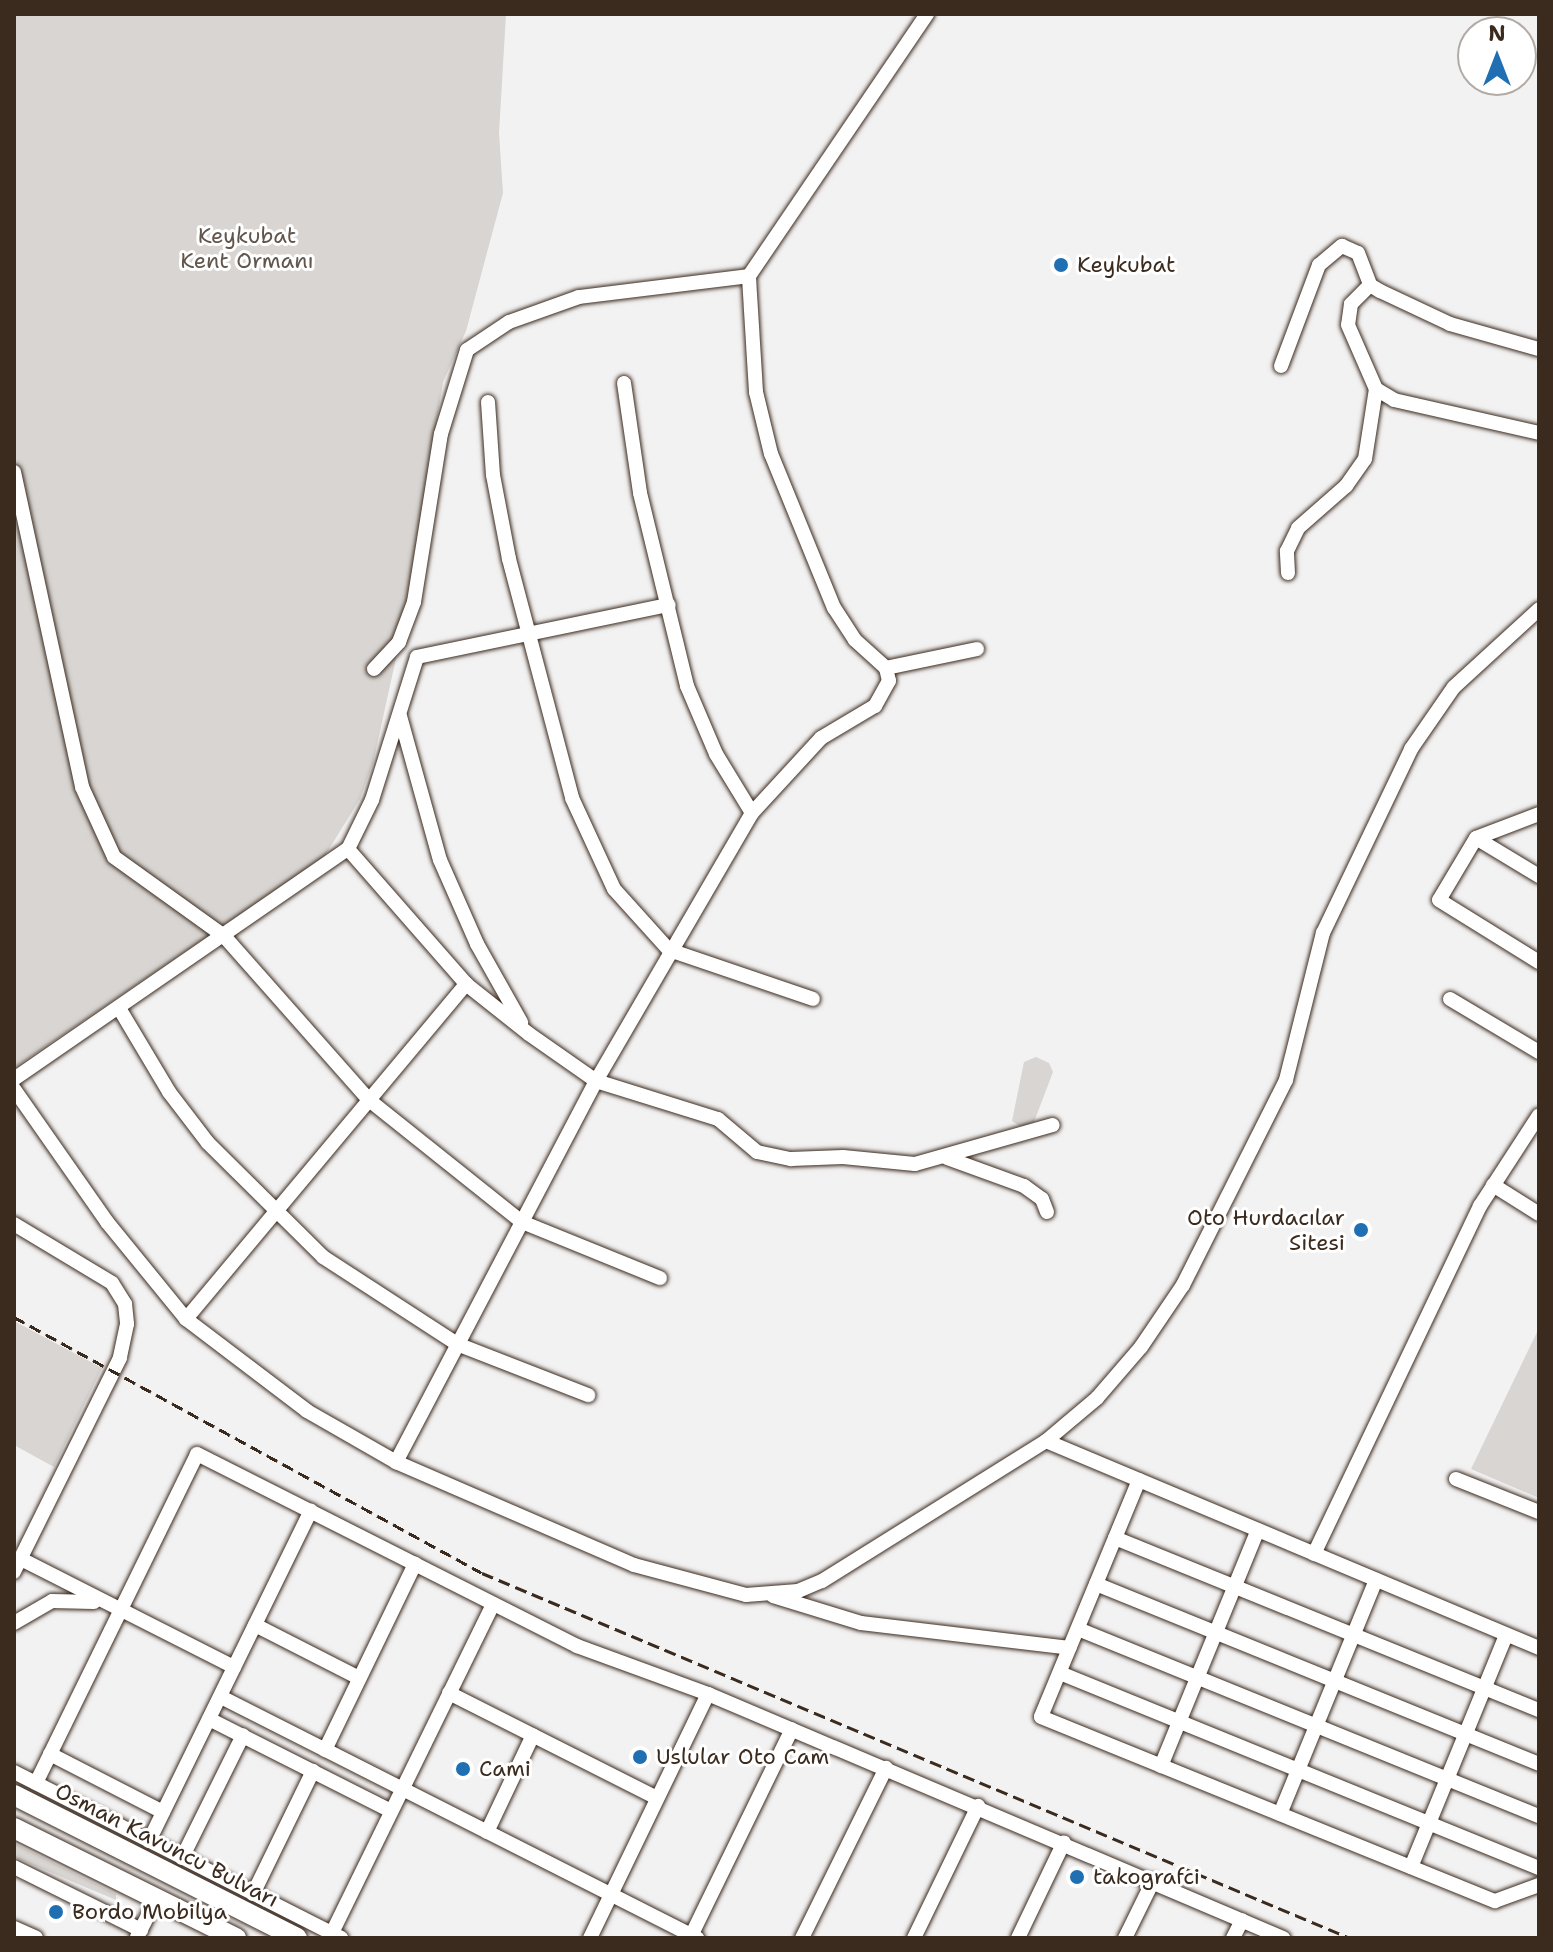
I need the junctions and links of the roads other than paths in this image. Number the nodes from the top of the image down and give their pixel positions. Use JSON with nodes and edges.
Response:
{"nodes":[{"id":1,"x":927,"y":14,"type":"edge"},
{"id":2,"x":749,"y":276,"type":"junction"},
{"id":3,"x":1370,"y":285,"type":"junction"},
{"id":4,"x":1539,"y":349,"type":"edge"},
{"id":5,"x":1281,"y":366,"type":"dead end"},
{"id":6,"x":624,"y":383,"type":"dead end"},
{"id":7,"x":1376,"y":389,"type":"junction"},
{"id":8,"x":488,"y":402,"type":"dead end"},
{"id":9,"x":1539,"y":433,"type":"edge"},
{"id":10,"x":14,"y":472,"type":"edge"},
{"id":11,"x":1288,"y":573,"type":"dead end"},
{"id":12,"x":669,"y":605,"type":"junction"},
{"id":13,"x":1539,"y":609,"type":"edge"},
{"id":14,"x":531,"y":637,"type":"junction"},
{"id":15,"x":977,"y":649,"type":"dead end"},
{"id":16,"x":886,"y":668,"type":"junction"},
{"id":17,"x":374,"y":669,"type":"dead end"},
{"id":18,"x":398,"y":708,"type":"junction"},
{"id":19,"x":752,"y":813,"type":"junction"},
{"id":20,"x":1539,"y":814,"type":"edge"},
{"id":21,"x":1476,"y":838,"type":"junction"},
{"id":22,"x":348,"y":849,"type":"junction"},
{"id":23,"x":1539,"y":876,"type":"edge"},
{"id":24,"x":224,"y":936,"type":"junction"},
{"id":25,"x":669,"y":950,"type":"junction"},
{"id":26,"x":1539,"y":962,"type":"edge"},
{"id":27,"x":466,"y":984,"type":"junction"},
{"id":28,"x":813,"y":999,"type":"dead end"},
{"id":29,"x":1450,"y":999,"type":"dead end"},
{"id":30,"x":119,"y":1008,"type":"junction"},
{"id":31,"x":529,"y":1034,"type":"junction"},
{"id":32,"x":1539,"y":1052,"type":"edge"},
{"id":33,"x":14,"y":1079,"type":"edge"},
{"id":34,"x":596,"y":1081,"type":"junction"},
{"id":35,"x":14,"y":1089,"type":"edge"},
{"id":36,"x":369,"y":1100,"type":"junction"},
{"id":37,"x":1539,"y":1115,"type":"edge"},
{"id":38,"x":1053,"y":1125,"type":"dead end"},
{"id":39,"x":943,"y":1157,"type":"junction"},
{"id":40,"x":1493,"y":1185,"type":"junction"},
{"id":41,"x":1047,"y":1212,"type":"dead end"},
{"id":42,"x":1539,"y":1214,"type":"edge"},
{"id":43,"x":275,"y":1215,"type":"junction"},
{"id":44,"x":522,"y":1222,"type":"junction"},
{"id":45,"x":14,"y":1224,"type":"edge"},
{"id":46,"x":660,"y":1278,"type":"dead end"},
{"id":47,"x":186,"y":1319,"type":"junction"},
{"id":48,"x":457,"y":1344,"type":"junction"},
{"id":49,"x":588,"y":1395,"type":"dead end"},
{"id":50,"x":1046,"y":1441,"type":"junction"},
{"id":51,"x":396,"y":1462,"type":"junction"},
{"id":52,"x":1456,"y":1479,"type":"dead end"},
{"id":53,"x":1139,"y":1480,"type":"junction"},
{"id":54,"x":311,"y":1511,"type":"junction"},
{"id":55,"x":1539,"y":1512,"type":"edge"},
{"id":56,"x":1258,"y":1530,"type":"junction"},
{"id":57,"x":1115,"y":1538,"type":"junction"},
{"id":58,"x":1314,"y":1554,"type":"junction"},
{"id":59,"x":415,"y":1564,"type":"junction"},
{"id":60,"x":17,"y":1566,"type":"edge"},
{"id":61,"x":1376,"y":1580,"type":"junction"},
{"id":62,"x":1096,"y":1584,"type":"junction"},
{"id":63,"x":1235,"y":1586,"type":"junction"},
{"id":64,"x":773,"y":1596,"type":"junction"},
{"id":65,"x":493,"y":1604,"type":"junction"},
{"id":66,"x":121,"y":1609,"type":"junction"},
{"id":67,"x":14,"y":1623,"type":"edge"},
{"id":68,"x":255,"y":1625,"type":"junction"},
{"id":69,"x":1078,"y":1629,"type":"junction"},
{"id":70,"x":1216,"y":1632,"type":"junction"},
{"id":71,"x":1353,"y":1635,"type":"junction"},
{"id":72,"x":1506,"y":1635,"type":"junction"},
{"id":73,"x":1070,"y":1648,"type":"junction"},
{"id":74,"x":1539,"y":1648,"type":"edge"},
{"id":75,"x":234,"y":1667,"type":"junction"},
{"id":76,"x":1060,"y":1673,"type":"junction"},
{"id":77,"x":1197,"y":1677,"type":"junction"},
{"id":78,"x":359,"y":1678,"type":"junction"},
{"id":79,"x":1335,"y":1681,"type":"junction"},
{"id":80,"x":1484,"y":1688,"type":"junction"},
{"id":81,"x":449,"y":1693,"type":"junction"},
{"id":82,"x":708,"y":1694,"type":"junction"},
{"id":83,"x":221,"y":1697,"type":"junction"},
{"id":84,"x":1539,"y":1710,"type":"edge"},
{"id":85,"x":209,"y":1719,"type":"junction"},
{"id":86,"x":1179,"y":1721,"type":"junction"},
{"id":87,"x":1316,"y":1726,"type":"junction"},
{"id":88,"x":792,"y":1729,"type":"junction"},
{"id":89,"x":1465,"y":1734,"type":"junction"},
{"id":90,"x":243,"y":1735,"type":"junction"},
{"id":91,"x":533,"y":1735,"type":"junction"},
{"id":92,"x":325,"y":1750,"type":"junction"},
{"id":93,"x":50,"y":1754,"type":"junction"},
{"id":94,"x":1539,"y":1764,"type":"edge"},
{"id":95,"x":1161,"y":1766,"type":"junction"},
{"id":96,"x":886,"y":1768,"type":"junction"},
{"id":97,"x":1298,"y":1770,"type":"junction"},
{"id":98,"x":313,"y":1771,"type":"junction"},
{"id":99,"x":14,"y":1772,"type":"edge"},
{"id":100,"x":1447,"y":1779,"type":"junction"},
{"id":101,"x":36,"y":1783,"type":"junction"},
{"id":102,"x":403,"y":1790,"type":"junction"},
{"id":103,"x":14,"y":1795,"type":"edge"},
{"id":104,"x":657,"y":1798,"type":"junction"},
{"id":105,"x":978,"y":1806,"type":"junction"},
{"id":106,"x":391,"y":1811,"type":"junction"},
{"id":107,"x":163,"y":1812,"type":"junction"},
{"id":108,"x":1280,"y":1814,"type":"junction"},
{"id":109,"x":1539,"y":1816,"type":"edge"},
{"id":110,"x":1429,"y":1823,"type":"junction"},
{"id":111,"x":14,"y":1828,"type":"edge"},
{"id":112,"x":487,"y":1832,"type":"junction"},
{"id":113,"x":149,"y":1841,"type":"junction"},
{"id":114,"x":1064,"y":1842,"type":"junction"},
{"id":115,"x":182,"y":1858,"type":"junction"},
{"id":116,"x":14,"y":1867,"type":"edge"},
{"id":117,"x":1411,"y":1867,"type":"junction"},
{"id":118,"x":1539,"y":1868,"type":"edge"},
{"id":119,"x":1153,"y":1881,"type":"junction"},
{"id":120,"x":1539,"y":1885,"type":"edge"},
{"id":121,"x":253,"y":1894,"type":"junction"},
{"id":122,"x":611,"y":1895,"type":"junction"},
{"id":123,"x":157,"y":1898,"type":"junction"},
{"id":124,"x":1242,"y":1920,"type":"junction"},
{"id":125,"x":14,"y":1928,"type":"edge"},
{"id":126,"x":139,"y":1934,"type":"edge"},
{"id":127,"x":336,"y":1936,"type":"edge"},
{"id":128,"x":694,"y":1937,"type":"edge"},
{"id":129,"x":36,"y":1938,"type":"edge"},
{"id":130,"x":236,"y":1938,"type":"edge"},
{"id":131,"x":297,"y":1938,"type":"edge"},
{"id":132,"x":590,"y":1938,"type":"edge"},
{"id":133,"x":802,"y":1938,"type":"edge"},
{"id":134,"x":914,"y":1938,"type":"edge"},
{"id":135,"x":1018,"y":1938,"type":"edge"},
{"id":136,"x":1125,"y":1938,"type":"edge"},
{"id":137,"x":1233,"y":1938,"type":"edge"},
{"id":138,"x":1283,"y":1938,"type":"edge"}],
"edges":[{"from":1,"to":2,"type":"street"},
{"from":2,"to":16,"type":"street"},
{"from":2,"to":17,"type":"street"},
{"from":3,"to":4,"type":"street"},
{"from":3,"to":5,"type":"street"},
{"from":3,"to":7,"type":"street"},
{"from":6,"to":12,"type":"street"},
{"from":7,"to":9,"type":"street"},
{"from":7,"to":11,"type":"street"},
{"from":8,"to":14,"type":"street"},
{"from":10,"to":24,"type":"street"},
{"from":12,"to":14,"type":"street"},
{"from":12,"to":19,"type":"street"},
{"from":13,"to":50,"type":"street"},
{"from":14,"to":18,"type":"street"},
{"from":14,"to":25,"type":"street"},
{"from":15,"to":16,"type":"street"},
{"from":16,"to":19,"type":"street"},
{"from":18,"to":22,"type":"street"},
{"from":18,"to":31,"type":"street"},
{"from":19,"to":25,"type":"street"},
{"from":20,"to":21,"type":"street"},
{"from":21,"to":23,"type":"street"},
{"from":21,"to":26,"type":"street"},
{"from":22,"to":24,"type":"street"},
{"from":22,"to":27,"type":"street"},
{"from":24,"to":30,"type":"street"},
{"from":24,"to":36,"type":"street"},
{"from":25,"to":28,"type":"street"},
{"from":25,"to":34,"type":"street"},
{"from":27,"to":31,"type":"street"},
{"from":27,"to":36,"type":"street"},
{"from":29,"to":32,"type":"street"},
{"from":30,"to":33,"type":"street"},
{"from":30,"to":43,"type":"street"},
{"from":31,"to":34,"type":"street"},
{"from":34,"to":39,"type":"street"},
{"from":34,"to":44,"type":"street"},
{"from":35,"to":47,"type":"street"},
{"from":36,"to":43,"type":"street"},
{"from":36,"to":44,"type":"street"},
{"from":37,"to":40,"type":"street"},
{"from":38,"to":39,"type":"street"},
{"from":39,"to":41,"type":"street"},
{"from":40,"to":42,"type":"street"},
{"from":40,"to":58,"type":"street"},
{"from":43,"to":47,"type":"street"},
{"from":43,"to":48,"type":"street"},
{"from":44,"to":46,"type":"street"},
{"from":44,"to":48,"type":"street"},
{"from":45,"to":60,"type":"street"},
{"from":47,"to":51,"type":"street"},
{"from":48,"to":49,"type":"street"},
{"from":48,"to":51,"type":"street"},
{"from":50,"to":53,"type":"street"},
{"from":50,"to":64,"type":"street"},
{"from":51,"to":64,"type":"street"},
{"from":52,"to":55,"type":"street"},
{"from":53,"to":56,"type":"street"},
{"from":53,"to":57,"type":"street"},
{"from":54,"to":59,"type":"street"},
{"from":54,"to":66,"type":"street"},
{"from":54,"to":68,"type":"street"},
{"from":56,"to":58,"type":"street"},
{"from":56,"to":63,"type":"street"},
{"from":57,"to":62,"type":"street"},
{"from":57,"to":63,"type":"street"},
{"from":58,"to":61,"type":"street"},
{"from":59,"to":65,"type":"street"},
{"from":59,"to":78,"type":"street"},
{"from":60,"to":66,"type":"street"},
{"from":61,"to":71,"type":"street"},
{"from":61,"to":72,"type":"street"},
{"from":62,"to":69,"type":"street"},
{"from":62,"to":70,"type":"street"},
{"from":63,"to":70,"type":"street"},
{"from":63,"to":71,"type":"street"},
{"from":64,"to":73,"type":"street"},
{"from":65,"to":81,"type":"street"},
{"from":65,"to":82,"type":"street"},
{"from":66,"to":67,"type":"street"},
{"from":66,"to":75,"type":"street"},
{"from":66,"to":93,"type":"street"},
{"from":68,"to":75,"type":"street"},
{"from":68,"to":78,"type":"street"},
{"from":69,"to":73,"type":"street"},
{"from":69,"to":77,"type":"street"},
{"from":70,"to":77,"type":"street"},
{"from":70,"to":79,"type":"street"},
{"from":71,"to":79,"type":"street"},
{"from":71,"to":80,"type":"street"},
{"from":72,"to":74,"type":"street"},
{"from":72,"to":80,"type":"street"},
{"from":73,"to":76,"type":"street"},
{"from":75,"to":83,"type":"street"},
{"from":76,"to":86,"type":"street"},
{"from":76,"to":95,"type":"street"},
{"from":77,"to":86,"type":"street"},
{"from":77,"to":87,"type":"street"},
{"from":78,"to":92,"type":"street"},
{"from":79,"to":87,"type":"street"},
{"from":79,"to":89,"type":"street"},
{"from":80,"to":84,"type":"street"},
{"from":80,"to":89,"type":"street"},
{"from":81,"to":91,"type":"street"},
{"from":81,"to":102,"type":"street"},
{"from":82,"to":88,"type":"street"},
{"from":82,"to":104,"type":"street"},
{"from":83,"to":85,"type":"street"},
{"from":83,"to":92,"type":"street"},
{"from":85,"to":90,"type":"street"},
{"from":85,"to":107,"type":"street"},
{"from":86,"to":95,"type":"street"},
{"from":86,"to":97,"type":"street"},
{"from":87,"to":97,"type":"street"},
{"from":87,"to":100,"type":"street"},
{"from":88,"to":96,"type":"street"},
{"from":88,"to":128,"type":"street"},
{"from":89,"to":94,"type":"street"},
{"from":89,"to":100,"type":"street"},
{"from":90,"to":98,"type":"street"},
{"from":90,"to":115,"type":"street"},
{"from":91,"to":104,"type":"street"},
{"from":91,"to":112,"type":"street"},
{"from":92,"to":102,"type":"street"},
{"from":93,"to":101,"type":"street"},
{"from":93,"to":107,"type":"street"},
{"from":95,"to":108,"type":"street"},
{"from":96,"to":105,"type":"street"},
{"from":96,"to":133,"type":"street"},
{"from":97,"to":108,"type":"street"},
{"from":97,"to":110,"type":"street"},
{"from":98,"to":106,"type":"street"},
{"from":98,"to":121,"type":"street"},
{"from":99,"to":101,"type":"street"},
{"from":100,"to":109,"type":"street"},
{"from":100,"to":110,"type":"street"},
{"from":101,"to":113,"type":"street"},
{"from":102,"to":106,"type":"street"},
{"from":102,"to":112,"type":"street"},
{"from":103,"to":131,"type":"highway","name":"Osman Kavuncu Bulvarı"},
{"from":104,"to":122,"type":"street"},
{"from":105,"to":114,"type":"street"},
{"from":105,"to":134,"type":"street"},
{"from":106,"to":127,"type":"street"},
{"from":107,"to":113,"type":"street"},
{"from":108,"to":117,"type":"street"},
{"from":110,"to":117,"type":"street"},
{"from":110,"to":118,"type":"street"},
{"from":111,"to":123,"type":"highway"},
{"from":112,"to":122,"type":"street"},
{"from":113,"to":115,"type":"street"},
{"from":114,"to":119,"type":"street"},
{"from":114,"to":135,"type":"street"},
{"from":115,"to":121,"type":"street"},
{"from":116,"to":126,"type":"street"},
{"from":117,"to":120,"type":"street"},
{"from":119,"to":124,"type":"street"},
{"from":119,"to":136,"type":"street"},
{"from":121,"to":127,"type":"street"},
{"from":122,"to":128,"type":"street"},
{"from":122,"to":132,"type":"street"},
{"from":123,"to":126,"type":"street"},
{"from":123,"to":130,"type":"highway"},
{"from":124,"to":137,"type":"street"},
{"from":124,"to":138,"type":"street"},
{"from":125,"to":129,"type":"street"}]}
